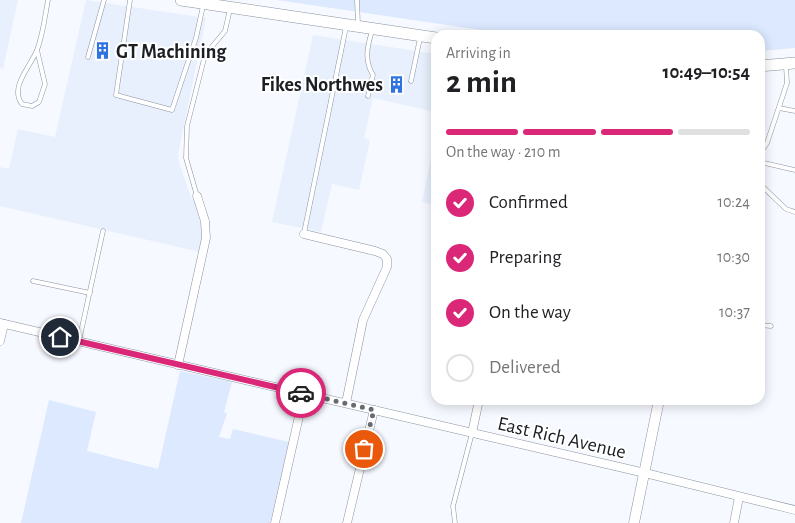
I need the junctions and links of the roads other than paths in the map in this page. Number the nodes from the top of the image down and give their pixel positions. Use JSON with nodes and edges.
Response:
{"nodes":[{"id":1,"x":48,"y":0,"type":"edge"},
{"id":2,"x":104,"y":0,"type":"edge"},
{"id":3,"x":130,"y":0,"type":"edge"},
{"id":4,"x":181,"y":0,"type":"edge"},
{"id":5,"x":357,"y":0,"type":"edge"},
{"id":6,"x":203,"y":3,"type":"junction"},
{"id":7,"x":230,"y":7,"type":"junction"},
{"id":8,"x":346,"y":25,"type":"junction"},
{"id":9,"x":358,"y":27,"type":"junction"},
{"id":10,"x":373,"y":29,"type":"junction"},
{"id":11,"x":420,"y":36,"type":"junction"},
{"id":12,"x":431,"y":37,"type":"edge"},
{"id":13,"x":37,"y":50,"type":"junction"},
{"id":14,"x":88,"y":57,"type":"dead end"},
{"id":15,"x":790,"y":64,"type":"edge"},
{"id":16,"x":765,"y":66,"type":"edge"},
{"id":17,"x":411,"y":81,"type":"dead end"},
{"id":18,"x":368,"y":96,"type":"dead end"},
{"id":19,"x":779,"y":108,"type":"junction"},
{"id":20,"x":795,"y":111,"type":"edge"},
{"id":21,"x":765,"y":146,"type":"edge"},
{"id":22,"x":765,"y":163,"type":"edge"},
{"id":23,"x":795,"y":170,"type":"edge"},
{"id":24,"x":765,"y":189,"type":"edge"},
{"id":25,"x":197,"y":196,"type":"joint"},
{"id":26,"x":795,"y":212,"type":"edge"},
{"id":27,"x":103,"y":231,"type":"dead end"},
{"id":28,"x":304,"y":234,"type":"joint"},
{"id":29,"x":33,"y":280,"type":"dead end"},
{"id":30,"x":90,"y":293,"type":"junction"},
{"id":31,"x":2,"y":324,"type":"edge"},
{"id":32,"x":765,"y":325,"type":"edge"},
{"id":33,"x":771,"y":326,"type":"dead end"},
{"id":34,"x":79,"y":341,"type":"junction"},
{"id":35,"x":0,"y":342,"type":"edge"},
{"id":36,"x":178,"y":365,"type":"junction"},
{"id":37,"x":304,"y":394,"type":"junction"},
{"id":38,"x":346,"y":403,"type":"junction"},
{"id":39,"x":478,"y":405,"type":"edge"},
{"id":40,"x":658,"y":405,"type":"edge"},
{"id":41,"x":374,"y":410,"type":"junction"},
{"id":42,"x":472,"y":433,"type":"junction"},
{"id":43,"x":645,"y":473,"type":"junction"},
{"id":44,"x":739,"y":497,"type":"junction"},
{"id":45,"x":795,"y":510,"type":"edge"},
{"id":46,"x":275,"y":523,"type":"edge"},
{"id":47,"x":347,"y":523,"type":"edge"},
{"id":48,"x":455,"y":523,"type":"edge"},
{"id":49,"x":634,"y":523,"type":"edge"},
{"id":50,"x":734,"y":523,"type":"edge"}],
"edges":[{"from":1,"to":13,"type":"lane"},
{"from":2,"to":14,"type":"lane"},
{"from":3,"to":6,"type":"lane"},
{"from":4,"to":6,"type":"main road"},
{"from":5,"to":9,"type":"lane"},
{"from":6,"to":7,"type":"main road"},
{"from":7,"to":8,"type":"main road"},
{"from":7,"to":25,"type":"lane"},
{"from":8,"to":9,"type":"main road"},
{"from":8,"to":28,"type":"lane"},
{"from":9,"to":10,"type":"main road"},
{"from":10,"to":11,"type":"main road"},
{"from":10,"to":18,"type":"lane"},
{"from":11,"to":12,"type":"main road"},
{"from":11,"to":17,"type":"lane"},
{"from":13,"to":13,"type":"lane"},
{"from":15,"to":16,"type":"main road"},
{"from":15,"to":19,"type":"lane"},
{"from":19,"to":20,"type":"lane"},
{"from":19,"to":21,"type":"lane"},
{"from":22,"to":23,"type":"lane"},
{"from":24,"to":26,"type":"lane"},
{"from":25,"to":36,"type":"street"},
{"from":27,"to":30,"type":"lane"},
{"from":28,"to":38,"type":"street"},
{"from":29,"to":30,"type":"lane"},
{"from":30,"to":34,"type":"lane"},
{"from":31,"to":34,"type":"street","name":"East Rich Avenue"},
{"from":31,"to":35,"type":"street"},
{"from":32,"to":33,"type":"lane"},
{"from":34,"to":36,"type":"street","name":"East Rich Avenue"},
{"from":36,"to":37,"type":"street","name":"East Rich Avenue"},
{"from":37,"to":38,"type":"street","name":"East Rich Avenue"},
{"from":37,"to":46,"type":"street"},
{"from":38,"to":41,"type":"street","name":"East Rich Avenue"},
{"from":39,"to":42,"type":"street"},
{"from":40,"to":43,"type":"street"},
{"from":41,"to":42,"type":"street","name":"East Rich Avenue"},
{"from":41,"to":47,"type":"street"},
{"from":42,"to":43,"type":"street","name":"East Rich Avenue"},
{"from":42,"to":48,"type":"lane"},
{"from":43,"to":44,"type":"street","name":"East Rich Avenue"},
{"from":43,"to":49,"type":"street"},
{"from":44,"to":45,"type":"street","name":"East Rich Avenue"},
{"from":44,"to":50,"type":"street"}]}
